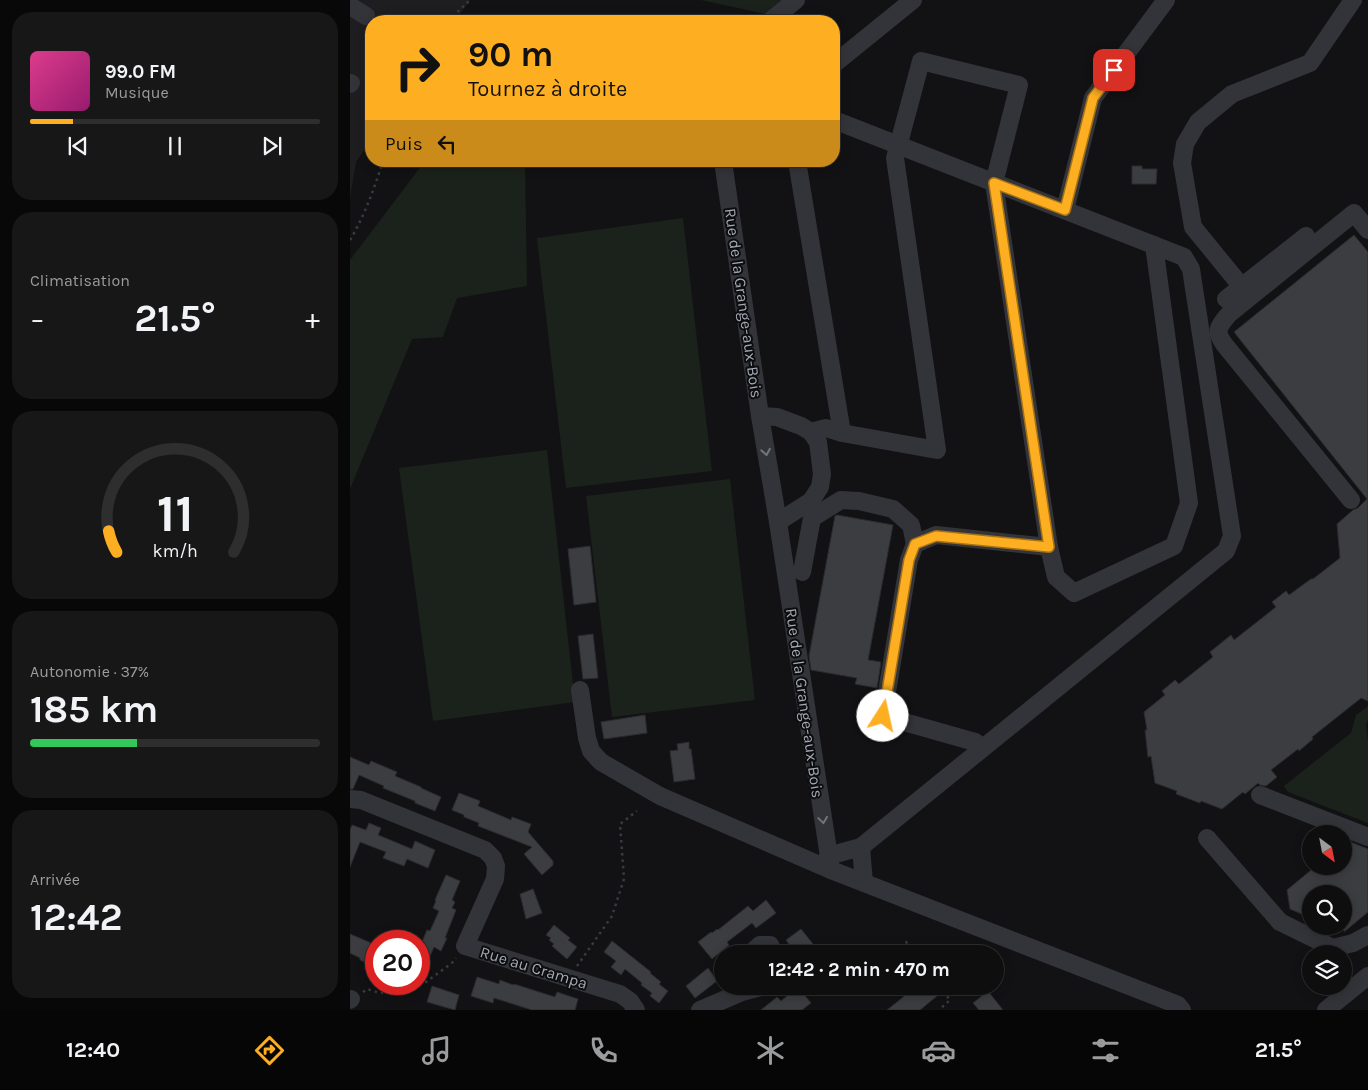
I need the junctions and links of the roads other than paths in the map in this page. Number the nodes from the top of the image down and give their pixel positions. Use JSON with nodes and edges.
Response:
{"nodes":[{"id":1,"x":796,"y":0,"type":"edge"},
{"id":2,"x":913,"y":0,"type":"edge"},
{"id":3,"x":1166,"y":0,"type":"edge"},
{"id":4,"x":1353,"y":0,"type":"edge"},
{"id":5,"x":350,"y":6,"type":"edge"},
{"id":6,"x":365,"y":15,"type":"edge"},
{"id":7,"x":777,"y":15,"type":"edge"},
{"id":8,"x":840,"y":59,"type":"edge"},
{"id":9,"x":840,"y":122,"type":"edge"},
{"id":10,"x":898,"y":145,"type":"junction"},
{"id":11,"x":724,"y":167,"type":"edge"},
{"id":12,"x":798,"y":167,"type":"edge"},
{"id":13,"x":994,"y":183,"type":"junction"},
{"id":14,"x":1351,"y":200,"type":"dead end"},
{"id":15,"x":1065,"y":210,"type":"junction"},
{"id":16,"x":1368,"y":230,"type":"edge"},
{"id":17,"x":1154,"y":245,"type":"junction"},
{"id":18,"x":1242,"y":287,"type":"junction"},
{"id":19,"x":1226,"y":299,"type":"dead end"},
{"id":20,"x":1210,"y":337,"type":"junction"},
{"id":21,"x":760,"y":416,"type":"junction"},
{"id":22,"x":811,"y":432,"type":"junction"},
{"id":23,"x":842,"y":433,"type":"junction"},
{"id":24,"x":1351,"y":500,"type":"dead end"},
{"id":25,"x":778,"y":522,"type":"junction"},
{"id":26,"x":915,"y":544,"type":"junction"},
{"id":27,"x":1049,"y":547,"type":"junction"},
{"id":28,"x":802,"y":572,"type":"dead end"},
{"id":29,"x":580,"y":690,"type":"dead end"},
{"id":30,"x":983,"y":748,"type":"junction"},
{"id":31,"x":1260,"y":795,"type":"dead end"},
{"id":32,"x":350,"y":799,"type":"edge"},
{"id":33,"x":1368,"y":837,"type":"edge"},
{"id":34,"x":1206,"y":838,"type":"dead end"},
{"id":35,"x":861,"y":846,"type":"junction"},
{"id":36,"x":830,"y":863,"type":"junction"},
{"id":37,"x":864,"y":883,"type":"junction"},
{"id":38,"x":1368,"y":935,"type":"edge"},
{"id":39,"x":1368,"y":976,"type":"edge"},
{"id":40,"x":730,"y":995,"type":"edge"},
{"id":41,"x":636,"y":1010,"type":"edge"},
{"id":42,"x":700,"y":1010,"type":"edge"},
{"id":43,"x":1182,"y":1010,"type":"edge"},
{"id":44,"x":1326,"y":1010,"type":"edge"}],
"edges":[{"from":1,"to":7,"type":"street"},
{"from":2,"to":8,"type":"street"},
{"from":3,"to":15,"type":"street"},
{"from":4,"to":18,"type":"street"},
{"from":5,"to":6,"type":"street"},
{"from":9,"to":10,"type":"street"},
{"from":10,"to":13,"type":"street"},
{"from":10,"to":13,"type":"street"},
{"from":10,"to":23,"type":"street"},
{"from":11,"to":21,"type":"street","name":"Rue de la Grange-aux-Bois"},
{"from":12,"to":23,"type":"street"},
{"from":13,"to":15,"type":"street"},
{"from":13,"to":27,"type":"street"},
{"from":14,"to":18,"type":"street"},
{"from":15,"to":17,"type":"street"},
{"from":16,"to":20,"type":"street"},
{"from":17,"to":20,"type":"street"},
{"from":17,"to":27,"type":"street"},
{"from":18,"to":19,"type":"street"},
{"from":20,"to":24,"type":"street"},
{"from":20,"to":30,"type":"street"},
{"from":21,"to":22,"type":"street"},
{"from":21,"to":25,"type":"street","name":"Rue de la Grange-aux-Bois","one_way":true},
{"from":22,"to":23,"type":"street"},
{"from":22,"to":25,"type":"street"},
{"from":25,"to":36,"type":"street","name":"Rue de la Grange-aux-Bois","one_way":true},
{"from":26,"to":27,"type":"street"},
{"from":26,"to":28,"type":"street"},
{"from":26,"to":30,"type":"street"},
{"from":29,"to":36,"type":"street"},
{"from":30,"to":35,"type":"street"},
{"from":31,"to":33,"type":"street"},
{"from":32,"to":41,"type":"street","name":"Rue au Crampa"},
{"from":34,"to":38,"type":"street"},
{"from":35,"to":36,"type":"street"},
{"from":35,"to":37,"type":"street"},
{"from":36,"to":37,"type":"street"},
{"from":37,"to":43,"type":"street"},
{"from":39,"to":44,"type":"street"},
{"from":40,"to":42,"type":"street"}]}
